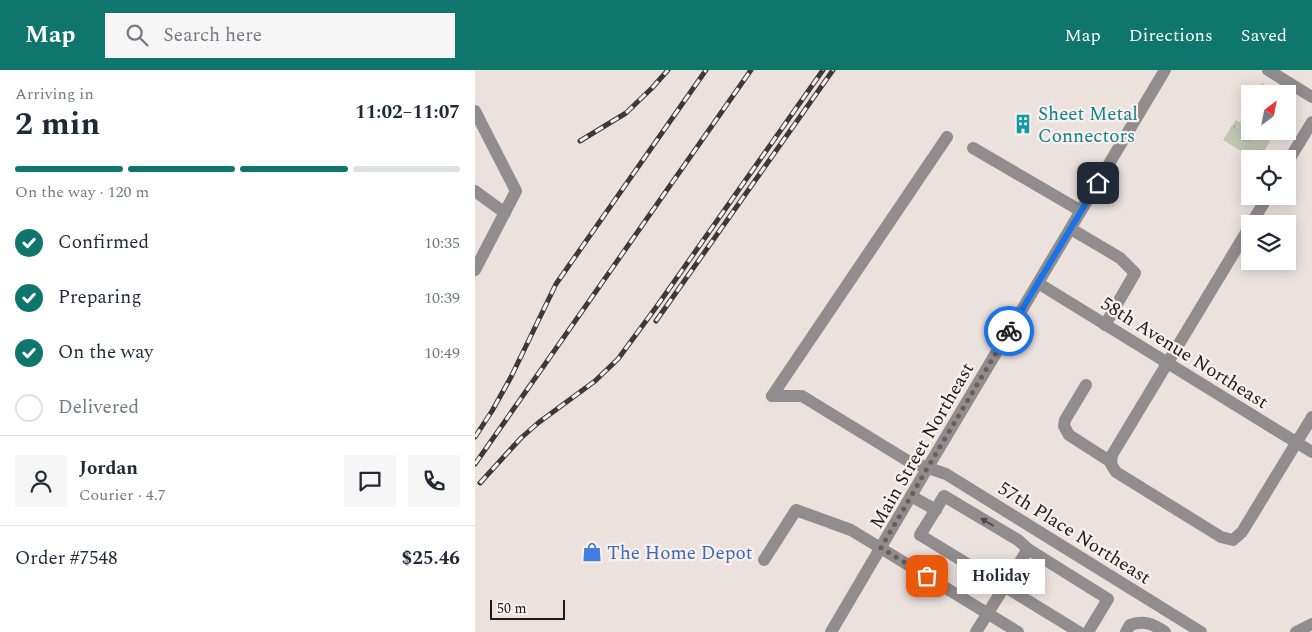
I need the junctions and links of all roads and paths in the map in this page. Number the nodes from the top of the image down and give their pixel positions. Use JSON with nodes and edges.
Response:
{"nodes":[{"id":1,"x":1165,"y":70,"type":"edge"},
{"id":2,"x":1268,"y":70,"type":"edge"},
{"id":3,"x":1312,"y":97,"type":"edge"},
{"id":4,"x":475,"y":111,"type":"edge"},
{"id":5,"x":1312,"y":122,"type":"edge"},
{"id":6,"x":947,"y":137,"type":"dead end"},
{"id":7,"x":973,"y":148,"type":"dead end"},
{"id":8,"x":1295,"y":150,"type":"edge"},
{"id":9,"x":475,"y":191,"type":"edge"},
{"id":10,"x":1081,"y":211,"type":"junction"},
{"id":11,"x":505,"y":213,"type":"junction"},
{"id":12,"x":1071,"y":229,"type":"junction"},
{"id":13,"x":1241,"y":242,"type":"edge"},
{"id":14,"x":475,"y":270,"type":"edge"},
{"id":15,"x":1038,"y":283,"type":"junction"},
{"id":16,"x":1105,"y":325,"type":"junction"},
{"id":17,"x":1167,"y":364,"type":"junction"},
{"id":18,"x":1086,"y":385,"type":"dead end"},
{"id":19,"x":1312,"y":417,"type":"edge"},
{"id":20,"x":1297,"y":443,"type":"junction"},
{"id":21,"x":1312,"y":452,"type":"edge"},
{"id":22,"x":1111,"y":463,"type":"junction"},
{"id":23,"x":928,"y":467,"type":"junction"},
{"id":24,"x":911,"y":496,"type":"junction"},
{"id":25,"x":936,"y":510,"type":"junction"},
{"id":26,"x":881,"y":548,"type":"junction"},
{"id":27,"x":1028,"y":549,"type":"junction"},
{"id":28,"x":764,"y":560,"type":"dead end"},
{"id":29,"x":1005,"y":586,"type":"junction"},
{"id":30,"x":987,"y":613,"type":"junction"},
{"id":31,"x":1312,"y":624,"type":"edge"},
{"id":32,"x":1128,"y":629,"type":"edge"},
{"id":33,"x":831,"y":632,"type":"edge"},
{"id":34,"x":976,"y":632,"type":"edge"},
{"id":35,"x":1018,"y":632,"type":"edge"},
{"id":36,"x":1079,"y":632,"type":"edge"},
{"id":37,"x":1087,"y":632,"type":"edge"},
{"id":38,"x":1165,"y":632,"type":"edge"},
{"id":39,"x":1201,"y":632,"type":"edge"},
{"id":40,"x":1296,"y":632,"type":"edge"}],
"edges":[{"from":1,"to":10,"type":"street","name":"Main Street Northeast"},
{"from":2,"to":3,"type":"street"},
{"from":4,"to":11,"type":"street"},
{"from":5,"to":8,"type":"street"},
{"from":6,"to":23,"type":"street","name":"57th Place Northeast"},
{"from":7,"to":10,"type":"street"},
{"from":9,"to":11,"type":"street"},
{"from":10,"to":12,"type":"street","name":"Main Street Northeast"},
{"from":11,"to":14,"type":"street"},
{"from":12,"to":15,"type":"street","name":"Main Street Northeast"},
{"from":12,"to":16,"type":"street"},
{"from":13,"to":17,"type":"street"},
{"from":15,"to":16,"type":"street","name":"58th Avenue Northeast"},
{"from":15,"to":23,"type":"street","name":"Main Street Northeast"},
{"from":16,"to":17,"type":"street","name":"58th Avenue Northeast"},
{"from":17,"to":20,"type":"street","name":"58th Avenue Northeast"},
{"from":17,"to":22,"type":"street"},
{"from":18,"to":22,"type":"street"},
{"from":19,"to":20,"type":"street"},
{"from":20,"to":21,"type":"street","name":"58th Avenue Northeast"},
{"from":20,"to":22,"type":"street"},
{"from":23,"to":24,"type":"street","name":"Main Street Northeast"},
{"from":23,"to":39,"type":"street","name":"57th Place Northeast"},
{"from":24,"to":25,"type":"street"},
{"from":24,"to":26,"type":"street","name":"Main Street Northeast"},
{"from":27,"to":25,"type":"street","one_way":true},
{"from":25,"to":29,"type":"street"},
{"from":26,"to":28,"type":"street"},
{"from":26,"to":30,"type":"street"},
{"from":26,"to":33,"type":"street","name":"Main Street Northeast"},
{"from":27,"to":29,"type":"street"},
{"from":27,"to":37,"type":"street"},
{"from":29,"to":30,"type":"street"},
{"from":29,"to":36,"type":"street"},
{"from":30,"to":34,"type":"street"},
{"from":30,"to":35,"type":"street"},
{"from":31,"to":40,"type":"street"},
{"from":32,"to":38,"type":"street"}]}
